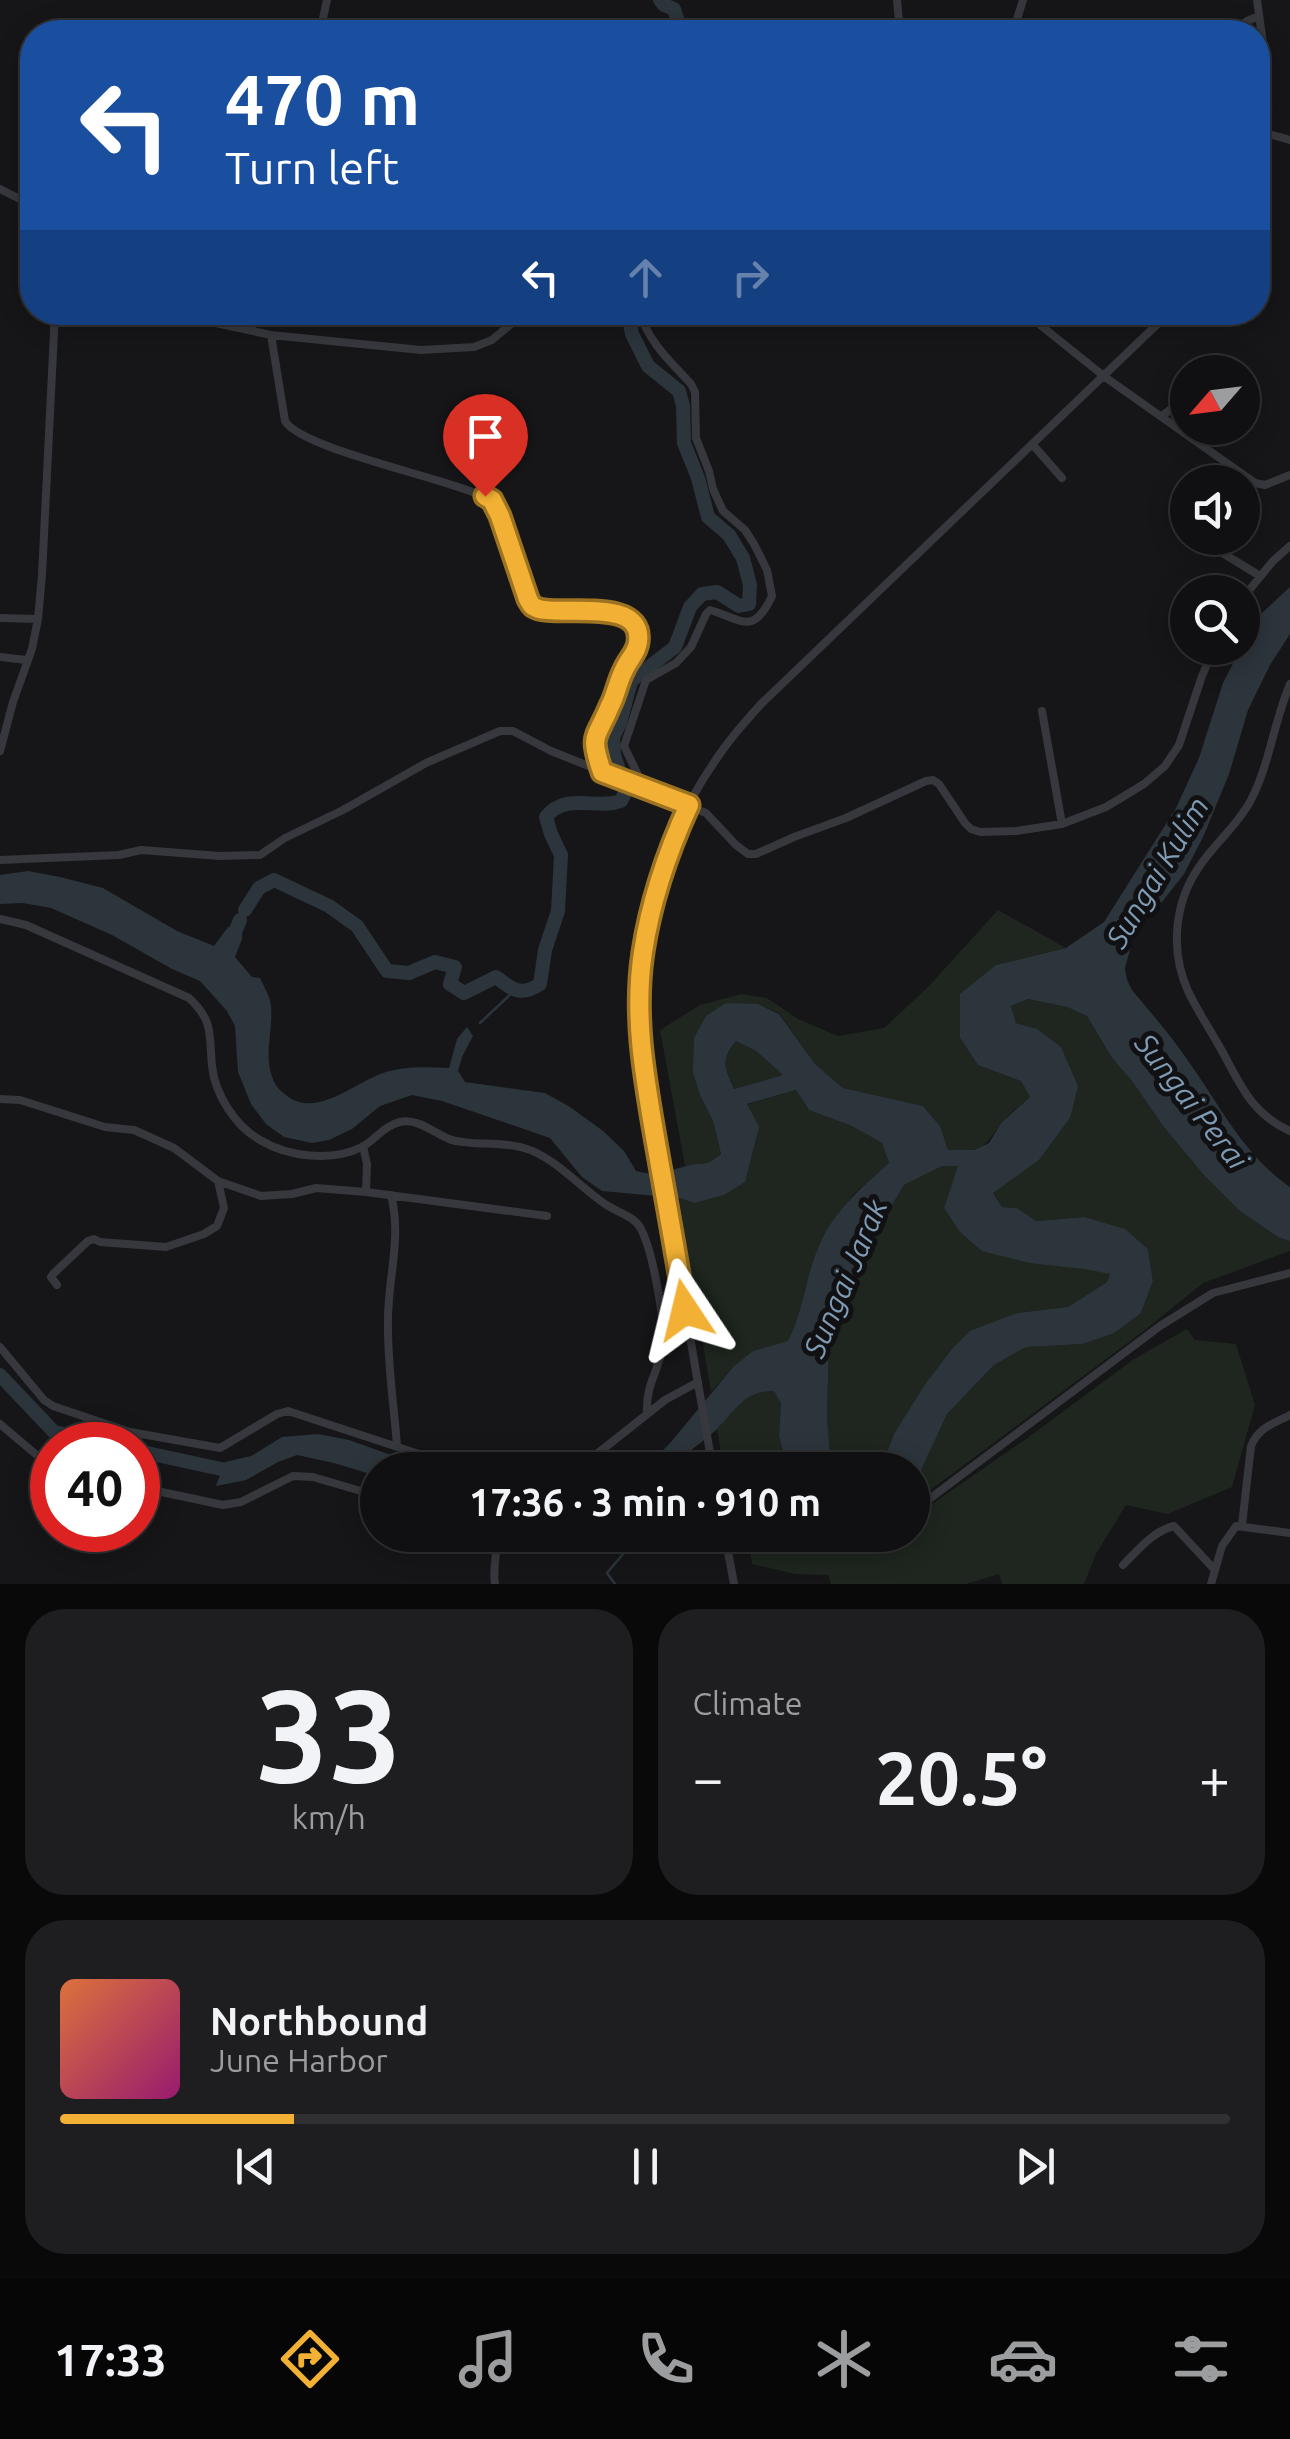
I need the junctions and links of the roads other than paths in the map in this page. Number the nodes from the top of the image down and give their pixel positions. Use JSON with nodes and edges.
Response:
{"nodes":[{"id":1,"x":1258,"y":1,"type":"edge"},
{"id":2,"x":1259,"y":16,"type":"junction"},
{"id":3,"x":1252,"y":20,"type":"edge"},
{"id":4,"x":1259,"y":20,"type":"edge"},
{"id":5,"x":54,"y":325,"type":"edge"},
{"id":6,"x":226,"y":325,"type":"edge"},
{"id":7,"x":252,"y":325,"type":"edge"},
{"id":8,"x":510,"y":325,"type":"edge"},
{"id":9,"x":644,"y":325,"type":"edge"},
{"id":10,"x":1040,"y":325,"type":"edge"},
{"id":11,"x":1157,"y":325,"type":"edge"},
{"id":12,"x":251,"y":330,"type":"junction"},
{"id":13,"x":271,"y":335,"type":"junction"},
{"id":14,"x":1105,"y":376,"type":"junction"},
{"id":15,"x":1170,"y":410,"type":"edge"},
{"id":16,"x":1162,"y":416,"type":"junction"},
{"id":17,"x":1033,"y":445,"type":"junction"},
{"id":18,"x":1290,"y":475,"type":"edge"},
{"id":19,"x":1062,"y":478,"type":"dead end"},
{"id":20,"x":1290,"y":546,"type":"edge"},
{"id":21,"x":1226,"y":555,"type":"edge"},
{"id":22,"x":1258,"y":575,"type":"edge"},
{"id":23,"x":1260,"y":576,"type":"edge"},
{"id":24,"x":0,"y":618,"type":"edge"},
{"id":25,"x":38,"y":619,"type":"junction"},
{"id":26,"x":0,"y":657,"type":"edge"},
{"id":27,"x":28,"y":660,"type":"junction"},
{"id":28,"x":1207,"y":665,"type":"edge"},
{"id":29,"x":1290,"y":684,"type":"edge"},
{"id":30,"x":1042,"y":711,"type":"dead end"},
{"id":31,"x":0,"y":751,"type":"edge"},
{"id":32,"x":606,"y":774,"type":"junction"},
{"id":33,"x":638,"y":787,"type":"junction"},
{"id":34,"x":689,"y":805,"type":"junction"},
{"id":35,"x":1062,"y":824,"type":"junction"},
{"id":36,"x":0,"y":860,"type":"edge"},
{"id":37,"x":0,"y":919,"type":"edge"},
{"id":38,"x":0,"y":1098,"type":"edge"},
{"id":39,"x":1290,"y":1131,"type":"edge"},
{"id":40,"x":363,"y":1146,"type":"junction"},
{"id":41,"x":218,"y":1181,"type":"junction"},
{"id":42,"x":366,"y":1192,"type":"junction"},
{"id":43,"x":391,"y":1195,"type":"junction"},
{"id":44,"x":546,"y":1216,"type":"dead end"},
{"id":45,"x":1290,"y":1273,"type":"edge"},
{"id":46,"x":57,"y":1285,"type":"dead end"},
{"id":47,"x":0,"y":1347,"type":"edge"},
{"id":48,"x":698,"y":1384,"type":"junction"},
{"id":49,"x":647,"y":1414,"type":"junction"},
{"id":50,"x":1290,"y":1415,"type":"edge"},
{"id":51,"x":0,"y":1424,"type":"edge"},
{"id":52,"x":397,"y":1446,"type":"junction"},
{"id":53,"x":30,"y":1449,"type":"edge"},
{"id":54,"x":414,"y":1452,"type":"edge"},
{"id":55,"x":599,"y":1452,"type":"edge"},
{"id":56,"x":711,"y":1452,"type":"edge"},
{"id":57,"x":360,"y":1490,"type":"edge"},
{"id":58,"x":160,"y":1492,"type":"edge"},
{"id":59,"x":930,"y":1498,"type":"edge"},
{"id":60,"x":1242,"y":1524,"type":"junction"},
{"id":61,"x":1289,"y":1532,"type":"edge"},
{"id":62,"x":496,"y":1552,"type":"edge"},
{"id":63,"x":729,"y":1552,"type":"edge"},
{"id":64,"x":1124,"y":1565,"type":"dead end"},
{"id":65,"x":1214,"y":1569,"type":"junction"},
{"id":66,"x":495,"y":1584,"type":"edge"},
{"id":67,"x":734,"y":1584,"type":"edge"},
{"id":68,"x":1211,"y":1584,"type":"edge"}],
"edges":[{"from":1,"to":2,"type":"street"},
{"from":2,"to":3,"type":"street"},
{"from":2,"to":4,"type":"street"},
{"from":5,"to":25,"type":"street"},
{"from":6,"to":12,"type":"street"},
{"from":7,"to":12,"type":"street"},
{"from":8,"to":13,"type":"street"},
{"from":9,"to":33,"type":"street"},
{"from":10,"to":14,"type":"street"},
{"from":11,"to":14,"type":"street"},
{"from":12,"to":13,"type":"street"},
{"from":13,"to":32,"type":"street"},
{"from":14,"to":16,"type":"street"},
{"from":14,"to":17,"type":"street"},
{"from":15,"to":16,"type":"street"},
{"from":16,"to":18,"type":"street"},
{"from":17,"to":19,"type":"street"},
{"from":17,"to":34,"type":"street"},
{"from":20,"to":23,"type":"street"},
{"from":21,"to":22,"type":"street"},
{"from":24,"to":25,"type":"street"},
{"from":25,"to":27,"type":"street"},
{"from":26,"to":27,"type":"street"},
{"from":27,"to":31,"type":"street"},
{"from":28,"to":35,"type":"street"},
{"from":29,"to":39,"type":"street"},
{"from":30,"to":35,"type":"street"},
{"from":32,"to":33,"type":"street"},
{"from":32,"to":36,"type":"street"},
{"from":33,"to":34,"type":"street"},
{"from":34,"to":35,"type":"street"},
{"from":34,"to":48,"type":"street"},
{"from":37,"to":40,"type":"street"},
{"from":38,"to":41,"type":"street"},
{"from":40,"to":42,"type":"street"},
{"from":40,"to":49,"type":"street"},
{"from":41,"to":42,"type":"street"},
{"from":41,"to":46,"type":"street"},
{"from":42,"to":43,"type":"street"},
{"from":43,"to":44,"type":"street"},
{"from":43,"to":52,"type":"street"},
{"from":45,"to":59,"type":"street"},
{"from":47,"to":52,"type":"street"},
{"from":48,"to":49,"type":"street"},
{"from":48,"to":56,"type":"street"},
{"from":49,"to":55,"type":"street"},
{"from":50,"to":60,"type":"street"},
{"from":51,"to":53,"type":"street"},
{"from":52,"to":54,"type":"street"},
{"from":57,"to":58,"type":"street"},
{"from":60,"to":61,"type":"street"},
{"from":60,"to":65,"type":"street"},
{"from":62,"to":66,"type":"street"},
{"from":63,"to":67,"type":"street"},
{"from":64,"to":65,"type":"street"},
{"from":65,"to":68,"type":"street"}]}
